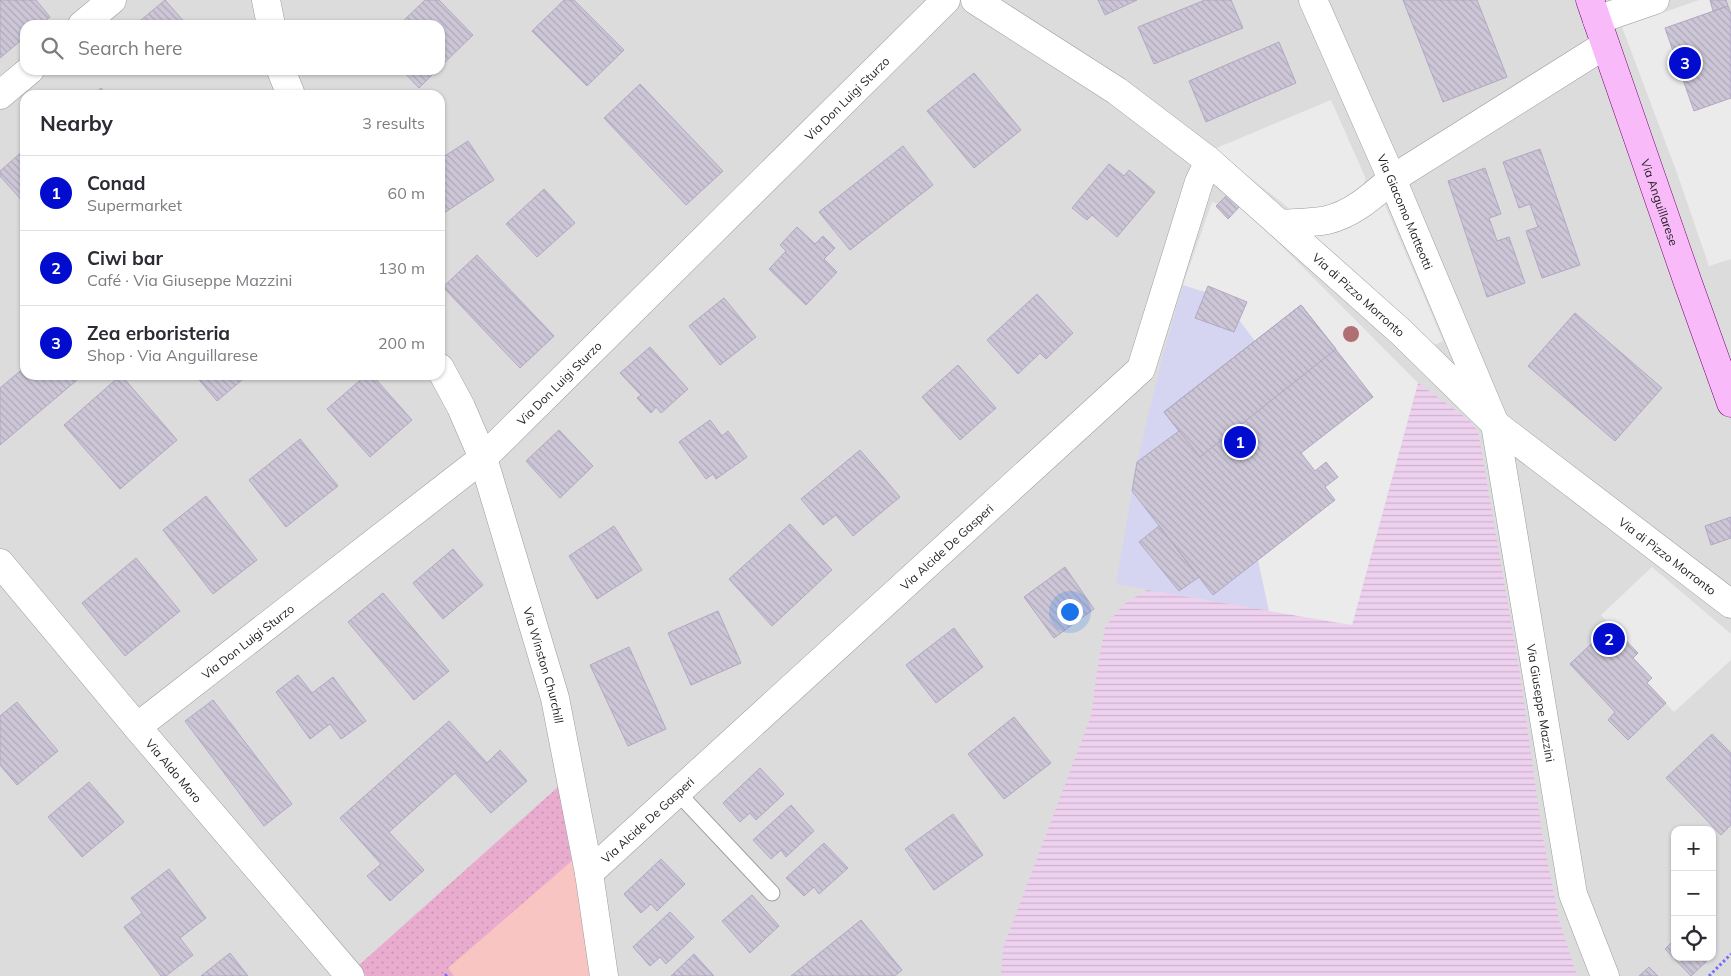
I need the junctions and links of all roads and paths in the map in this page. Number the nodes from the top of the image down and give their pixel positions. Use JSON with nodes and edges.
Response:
{"nodes":[{"id":1,"x":112,"y":0,"type":"edge"},
{"id":2,"x":266,"y":0,"type":"edge"},
{"id":3,"x":946,"y":0,"type":"edge"},
{"id":4,"x":975,"y":0,"type":"edge"},
{"id":5,"x":1313,"y":0,"type":"edge"},
{"id":6,"x":1655,"y":0,"type":"edge"},
{"id":7,"x":1593,"y":10,"type":"edge"},
{"id":8,"x":88,"y":20,"type":"edge"},
{"id":9,"x":270,"y":20,"type":"edge"},
{"id":10,"x":1605,"y":46,"type":"junction"},
{"id":11,"x":24,"y":75,"type":"edge"},
{"id":12,"x":283,"y":75,"type":"edge"},
{"id":13,"x":289,"y":90,"type":"edge"},
{"id":14,"x":0,"y":96,"type":"edge"},
{"id":15,"x":1209,"y":160,"type":"junction"},
{"id":16,"x":1392,"y":179,"type":"junction"},
{"id":17,"x":1280,"y":224,"type":"junction"},
{"id":18,"x":445,"y":378,"type":"edge"},
{"id":19,"x":1731,"y":403,"type":"edge"},
{"id":20,"x":1495,"y":424,"type":"junction"},
{"id":21,"x":483,"y":458,"type":"junction"},
{"id":22,"x":0,"y":563,"type":"edge"},
{"id":23,"x":1731,"y":604,"type":"edge"},
{"id":24,"x":137,"y":727,"type":"junction"},
{"id":25,"x":678,"y":793,"type":"junction"},
{"id":26,"x":589,"y":873,"type":"junction"},
{"id":27,"x":772,"y":893,"type":"dead end"},
{"id":28,"x":1731,"y":954,"type":"edge"},
{"id":29,"x":449,"y":973,"type":"dead end"},
{"id":30,"x":350,"y":976,"type":"edge"},
{"id":31,"x":445,"y":976,"type":"edge"},
{"id":32,"x":604,"y":976,"type":"edge"},
{"id":33,"x":1605,"y":976,"type":"edge"},
{"id":34,"x":1709,"y":976,"type":"edge"}],
"edges":[{"from":1,"to":8,"type":"street"},
{"from":2,"to":9,"type":"street"},
{"from":3,"to":21,"type":"street","name":"Via Don Luigi Sturzo"},
{"from":4,"to":15,"type":"street","name":"Via di Pizzo Morronto"},
{"from":5,"to":16,"type":"street","name":"Via Giacomo Matteotti"},
{"from":6,"to":7,"type":"street"},
{"from":7,"to":10,"type":"main road","name":"Via Anguillarese"},
{"from":10,"to":16,"type":"street"},
{"from":10,"to":19,"type":"main road","name":"Via Anguillarese"},
{"from":11,"to":14,"type":"street"},
{"from":12,"to":13,"type":"street"},
{"from":15,"to":17,"type":"street","name":"Via di Pizzo Morronto"},
{"from":15,"to":25,"type":"street","name":"Via Alcide De Gasperi"},
{"from":16,"to":17,"type":"street"},
{"from":16,"to":20,"type":"street","name":"Via Giacomo Matteotti"},
{"from":17,"to":20,"type":"street","name":"Via di Pizzo Morronto"},
{"from":18,"to":21,"type":"street","name":"Via Winston Churchill"},
{"from":20,"to":23,"type":"street","name":"Via di Pizzo Morronto"},
{"from":20,"to":33,"type":"street","name":"Via Giuseppe Mazzini"},
{"from":21,"to":24,"type":"street","name":"Via Don Luigi Sturzo"},
{"from":21,"to":26,"type":"street","name":"Via Winston Churchill"},
{"from":22,"to":24,"type":"street","name":"Via Aldo Moro"},
{"from":24,"to":30,"type":"street","name":"Via Aldo Moro"},
{"from":25,"to":26,"type":"street","name":"Via Alcide De Gasperi"},
{"from":25,"to":27,"type":"lane"},
{"from":26,"to":32,"type":"street","name":"Via Winston Churchill"},
{"from":28,"to":34,"type":"path"},
{"from":29,"to":31,"type":"path"}]}
